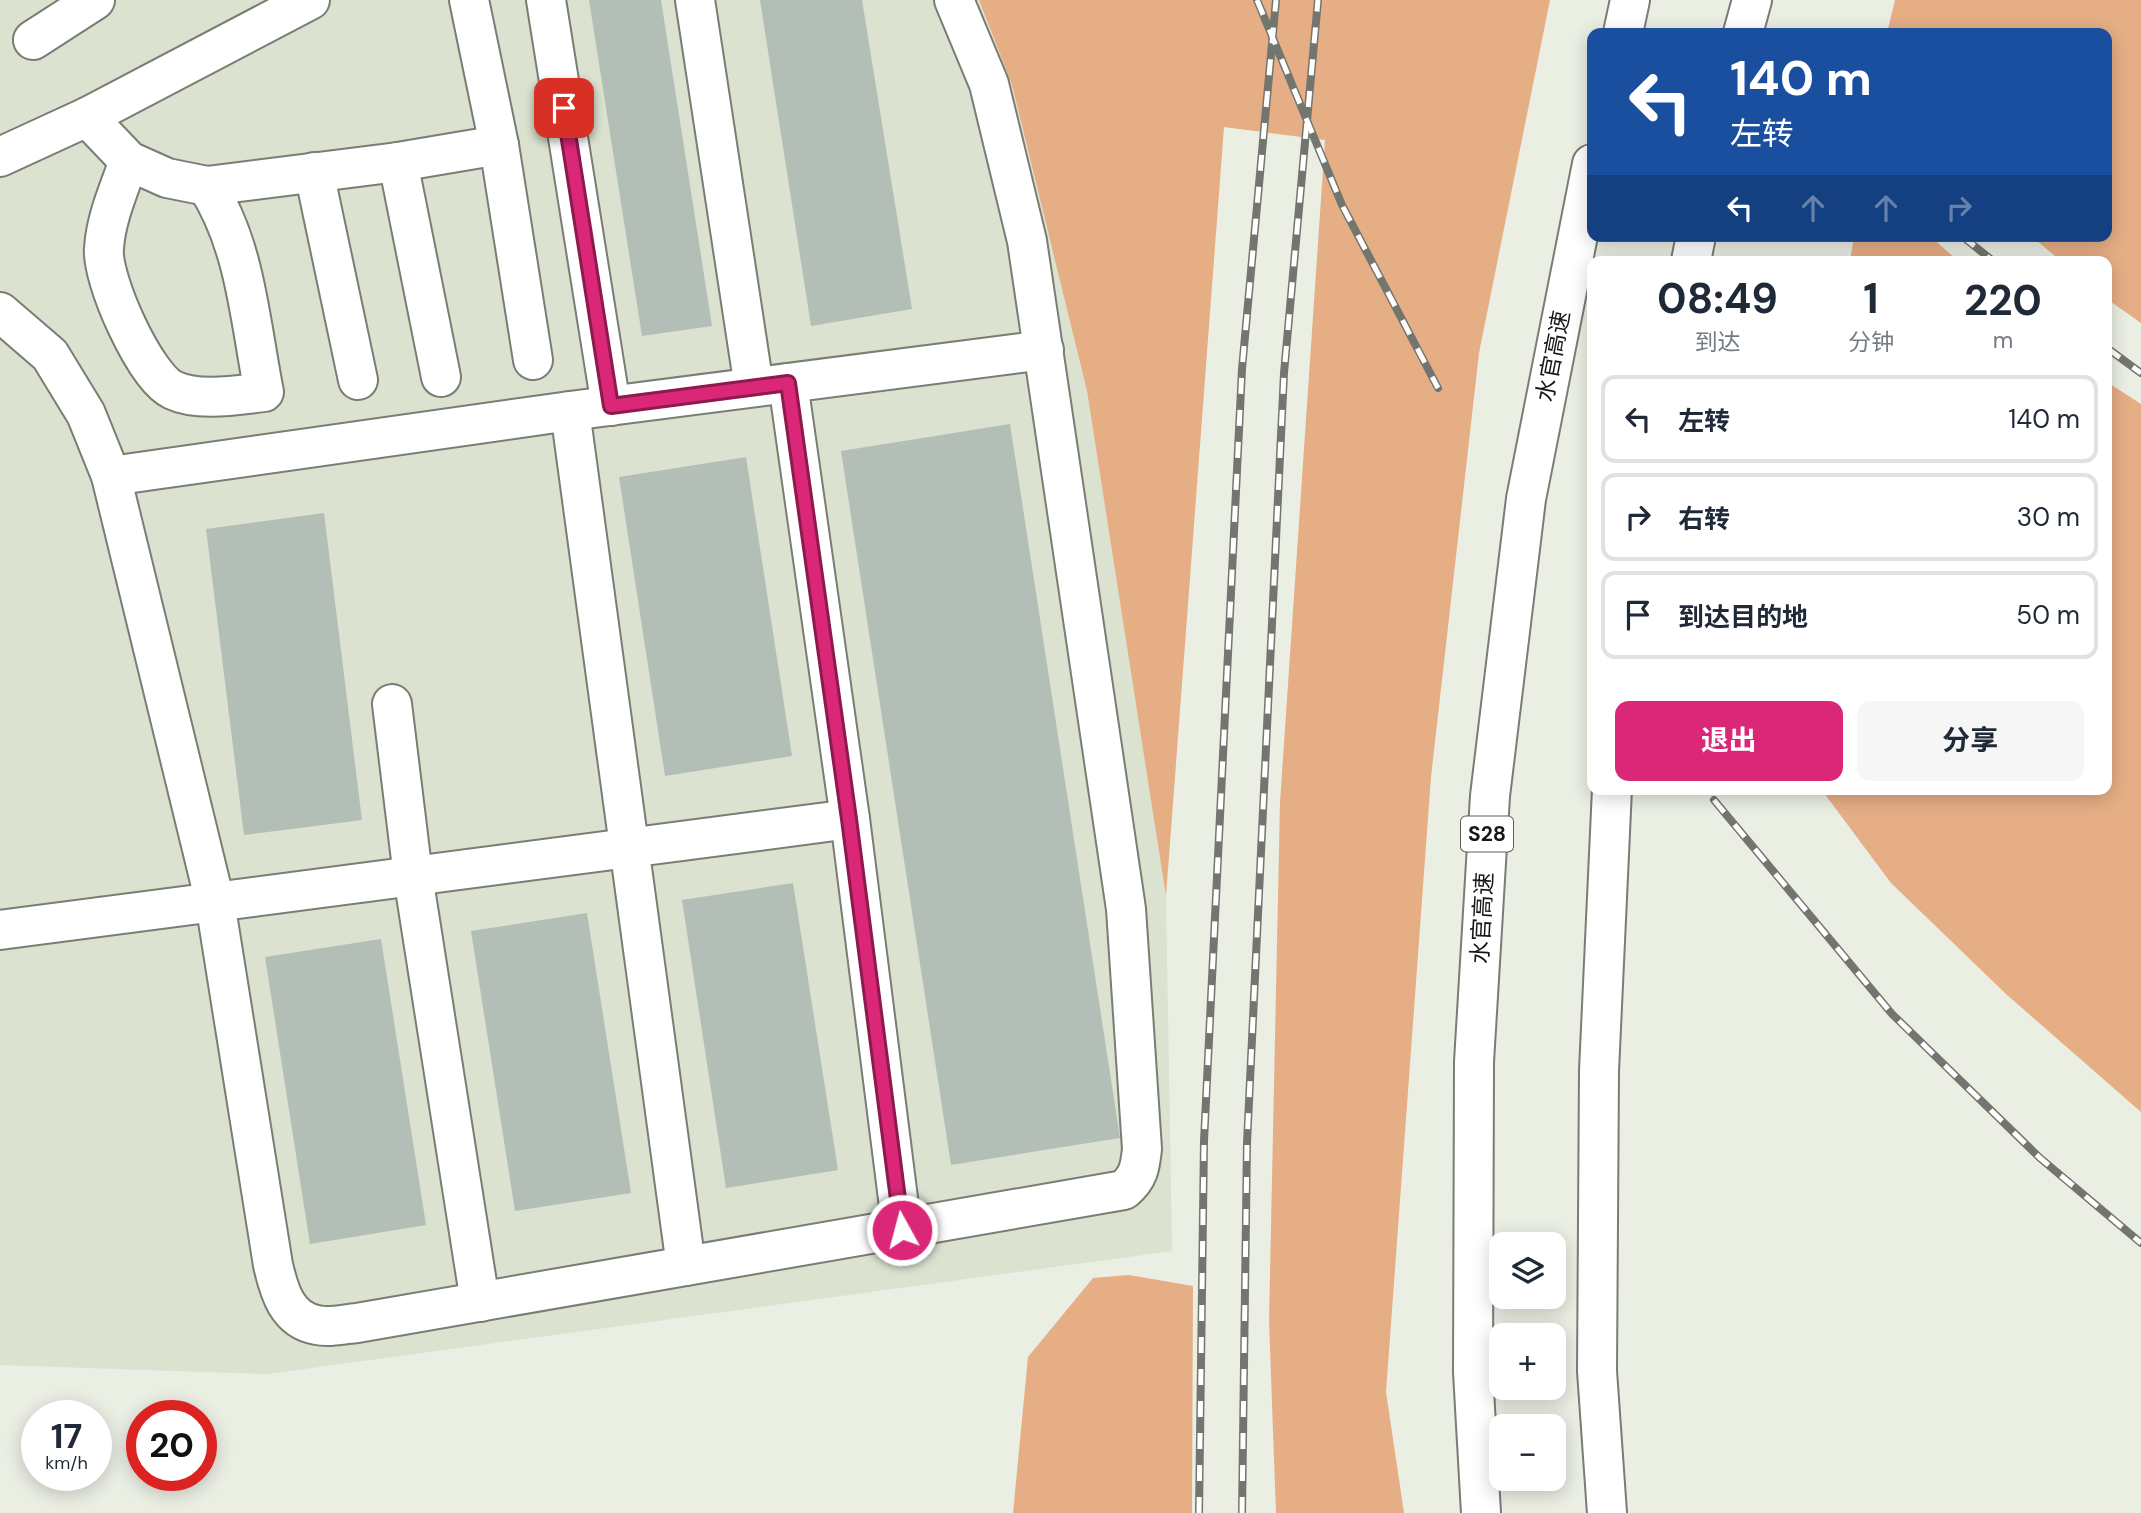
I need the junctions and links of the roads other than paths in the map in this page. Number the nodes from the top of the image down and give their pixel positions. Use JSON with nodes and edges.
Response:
{"nodes":[{"id":1,"x":95,"y":0,"type":"edge"},
{"id":2,"x":310,"y":0,"type":"edge"},
{"id":3,"x":469,"y":0,"type":"edge"},
{"id":4,"x":546,"y":0,"type":"edge"},
{"id":5,"x":695,"y":0,"type":"edge"},
{"id":6,"x":954,"y":0,"type":"edge"},
{"id":7,"x":1630,"y":0,"type":"edge"},
{"id":8,"x":1752,"y":0,"type":"edge"},
{"id":9,"x":1624,"y":28,"type":"edge"},
{"id":10,"x":1744,"y":28,"type":"edge"},
{"id":11,"x":33,"y":40,"type":"dead end"},
{"id":12,"x":86,"y":117,"type":"junction"},
{"id":13,"x":499,"y":145,"type":"junction"},
{"id":14,"x":0,"y":157,"type":"edge"},
{"id":15,"x":129,"y":161,"type":"junction"},
{"id":16,"x":398,"y":162,"type":"junction"},
{"id":17,"x":314,"y":172,"type":"junction"},
{"id":18,"x":207,"y":186,"type":"junction"},
{"id":19,"x":1587,"y":188,"type":"edge"},
{"id":20,"x":0,"y":312,"type":"edge"},
{"id":21,"x":1044,"y":350,"type":"junction"},
{"id":22,"x":533,"y":360,"type":"dead end"},
{"id":23,"x":441,"y":377,"type":"dead end"},
{"id":24,"x":358,"y":380,"type":"dead end"},
{"id":25,"x":771,"y":385,"type":"junction"},
{"id":26,"x":611,"y":406,"type":"junction"},
{"id":27,"x":570,"y":411,"type":"junction"},
{"id":28,"x":111,"y":476,"type":"junction"},
{"id":29,"x":392,"y":704,"type":"dead end"},
{"id":30,"x":1612,"y":795,"type":"edge"},
{"id":31,"x":849,"y":819,"type":"junction"},
{"id":32,"x":628,"y":848,"type":"junction"},
{"id":33,"x":413,"y":876,"type":"junction"},
{"id":34,"x":215,"y":902,"type":"junction"},
{"id":35,"x":0,"y":930,"type":"edge"},
{"id":36,"x":902,"y":1230,"type":"junction"},
{"id":37,"x":686,"y":1266,"type":"junction"},
{"id":38,"x":480,"y":1302,"type":"junction"},
{"id":39,"x":1481,"y":1513,"type":"edge"},
{"id":40,"x":1607,"y":1513,"type":"edge"}],
"edges":[{"from":1,"to":11,"type":"main road"},
{"from":2,"to":12,"type":"main road"},
{"from":3,"to":13,"type":"main road"},
{"from":4,"to":26,"type":"main road"},
{"from":5,"to":25,"type":"main road"},
{"from":6,"to":21,"type":"main road"},
{"from":7,"to":9,"type":"main road"},
{"from":8,"to":10,"type":"main road"},
{"from":12,"to":14,"type":"main road"},
{"from":12,"to":15,"type":"main road"},
{"from":13,"to":16,"type":"main road"},
{"from":13,"to":22,"type":"main road"},
{"from":15,"to":18,"type":"main road"},
{"from":15,"to":18,"type":"main road"},
{"from":16,"to":17,"type":"main road"},
{"from":16,"to":23,"type":"main road"},
{"from":17,"to":18,"type":"main road"},
{"from":17,"to":24,"type":"main road"},
{"from":19,"to":39,"type":"main road","name":"水官高速","number":"S28"},
{"from":20,"to":28,"type":"main road"},
{"from":21,"to":25,"type":"main road"},
{"from":21,"to":36,"type":"main road"},
{"from":25,"to":26,"type":"main road"},
{"from":25,"to":31,"type":"main road"},
{"from":26,"to":27,"type":"main road"},
{"from":27,"to":28,"type":"main road"},
{"from":27,"to":32,"type":"main road"},
{"from":28,"to":34,"type":"main road"},
{"from":29,"to":33,"type":"main road"},
{"from":30,"to":40,"type":"main road"},
{"from":31,"to":32,"type":"main road"},
{"from":31,"to":36,"type":"main road"},
{"from":32,"to":33,"type":"main road"},
{"from":32,"to":37,"type":"main road"},
{"from":33,"to":34,"type":"main road"},
{"from":33,"to":38,"type":"main road"},
{"from":34,"to":35,"type":"main road"},
{"from":34,"to":38,"type":"main road"},
{"from":36,"to":37,"type":"main road"},
{"from":37,"to":38,"type":"main road"}]}
